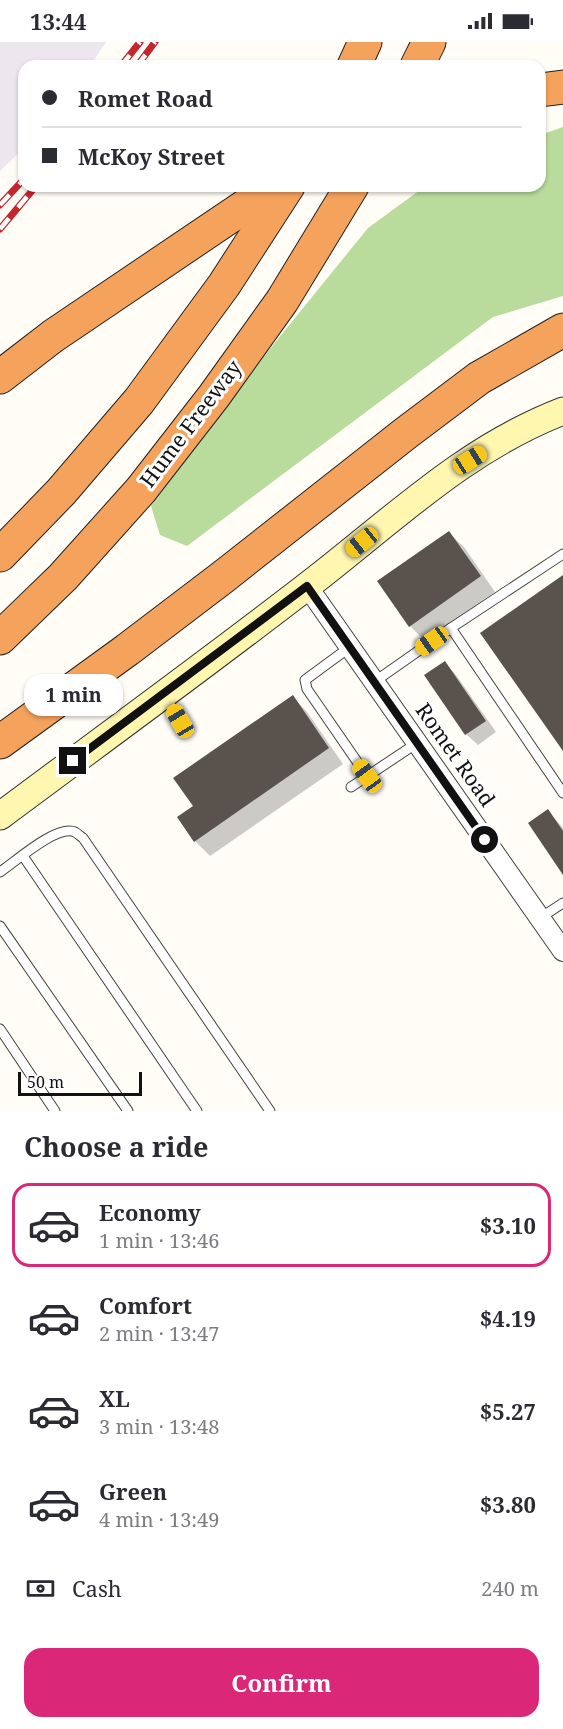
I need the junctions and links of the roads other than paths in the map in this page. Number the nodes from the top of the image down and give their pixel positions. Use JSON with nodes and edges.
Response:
{"nodes":[{"id":1,"x":365,"y":42,"type":"edge"},
{"id":2,"x":429,"y":42,"type":"edge"},
{"id":3,"x":357,"y":60,"type":"edge"},
{"id":4,"x":420,"y":60,"type":"edge"},
{"id":5,"x":563,"y":87,"type":"edge"},
{"id":6,"x":546,"y":89,"type":"edge"},
{"id":7,"x":266,"y":192,"type":"edge"},
{"id":8,"x":284,"y":192,"type":"edge"},
{"id":9,"x":348,"y":192,"type":"edge"},
{"id":10,"x":563,"y":330,"type":"edge"},
{"id":11,"x":0,"y":377,"type":"edge"},
{"id":12,"x":563,"y":411,"type":"edge"},
{"id":13,"x":563,"y":554,"type":"edge"},
{"id":14,"x":0,"y":555,"type":"edge"},
{"id":15,"x":307,"y":586,"type":"junction"},
{"id":16,"x":451,"y":628,"type":"junction"},
{"id":17,"x":0,"y":638,"type":"edge"},
{"id":18,"x":350,"y":647,"type":"junction"},
{"id":19,"x":374,"y":682,"type":"junction"},
{"id":20,"x":163,"y":694,"type":"junction"},
{"id":21,"x":180,"y":721,"type":"dead end"},
{"id":22,"x":0,"y":742,"type":"edge"},
{"id":23,"x":417,"y":743,"type":"junction"},
{"id":24,"x":367,"y":776,"type":"junction"},
{"id":25,"x":351,"y":788,"type":"dead end"},
{"id":26,"x":563,"y":793,"type":"edge"},
{"id":27,"x":0,"y":816,"type":"edge"},
{"id":28,"x":23,"y":856,"type":"junction"},
{"id":29,"x":0,"y":872,"type":"edge"},
{"id":30,"x":563,"y":903,"type":"edge"},
{"id":31,"x":540,"y":918,"type":"junction"},
{"id":32,"x":0,"y":926,"type":"edge"},
{"id":33,"x":563,"y":951,"type":"edge"},
{"id":34,"x":0,"y":1029,"type":"edge"},
{"id":35,"x":56,"y":1111,"type":"edge"},
{"id":36,"x":128,"y":1111,"type":"edge"},
{"id":37,"x":197,"y":1111,"type":"edge"},
{"id":38,"x":270,"y":1111,"type":"edge"}],
"edges":[{"from":1,"to":3,"type":"highway"},
{"from":2,"to":4,"type":"highway"},
{"from":5,"to":6,"type":"highway"},
{"from":7,"to":11,"type":"highway"},
{"from":8,"to":14,"type":"highway"},
{"from":9,"to":17,"type":"highway","name":"Hume Freeway"},
{"from":10,"to":22,"type":"highway"},
{"from":12,"to":15,"type":"street"},
{"from":13,"to":16,"type":"lane"},
{"from":15,"to":18,"type":"street","name":"Romet Road"},
{"from":15,"to":20,"type":"street"},
{"from":16,"to":19,"type":"lane"},
{"from":16,"to":26,"type":"lane"},
{"from":18,"to":19,"type":"street","name":"Romet Road"},
{"from":18,"to":24,"type":"lane"},
{"from":19,"to":23,"type":"street","name":"Romet Road"},
{"from":20,"to":21,"type":"lane"},
{"from":20,"to":27,"type":"street"},
{"from":23,"to":24,"type":"lane"},
{"from":23,"to":31,"type":"street","name":"Romet Road"},
{"from":24,"to":25,"type":"lane"},
{"from":28,"to":29,"type":"lane"},
{"from":28,"to":37,"type":"lane"},
{"from":28,"to":38,"type":"lane"},
{"from":30,"to":31,"type":"lane"},
{"from":31,"to":33,"type":"street","name":"Romet Road"},
{"from":32,"to":36,"type":"lane"},
{"from":34,"to":35,"type":"lane"}]}
